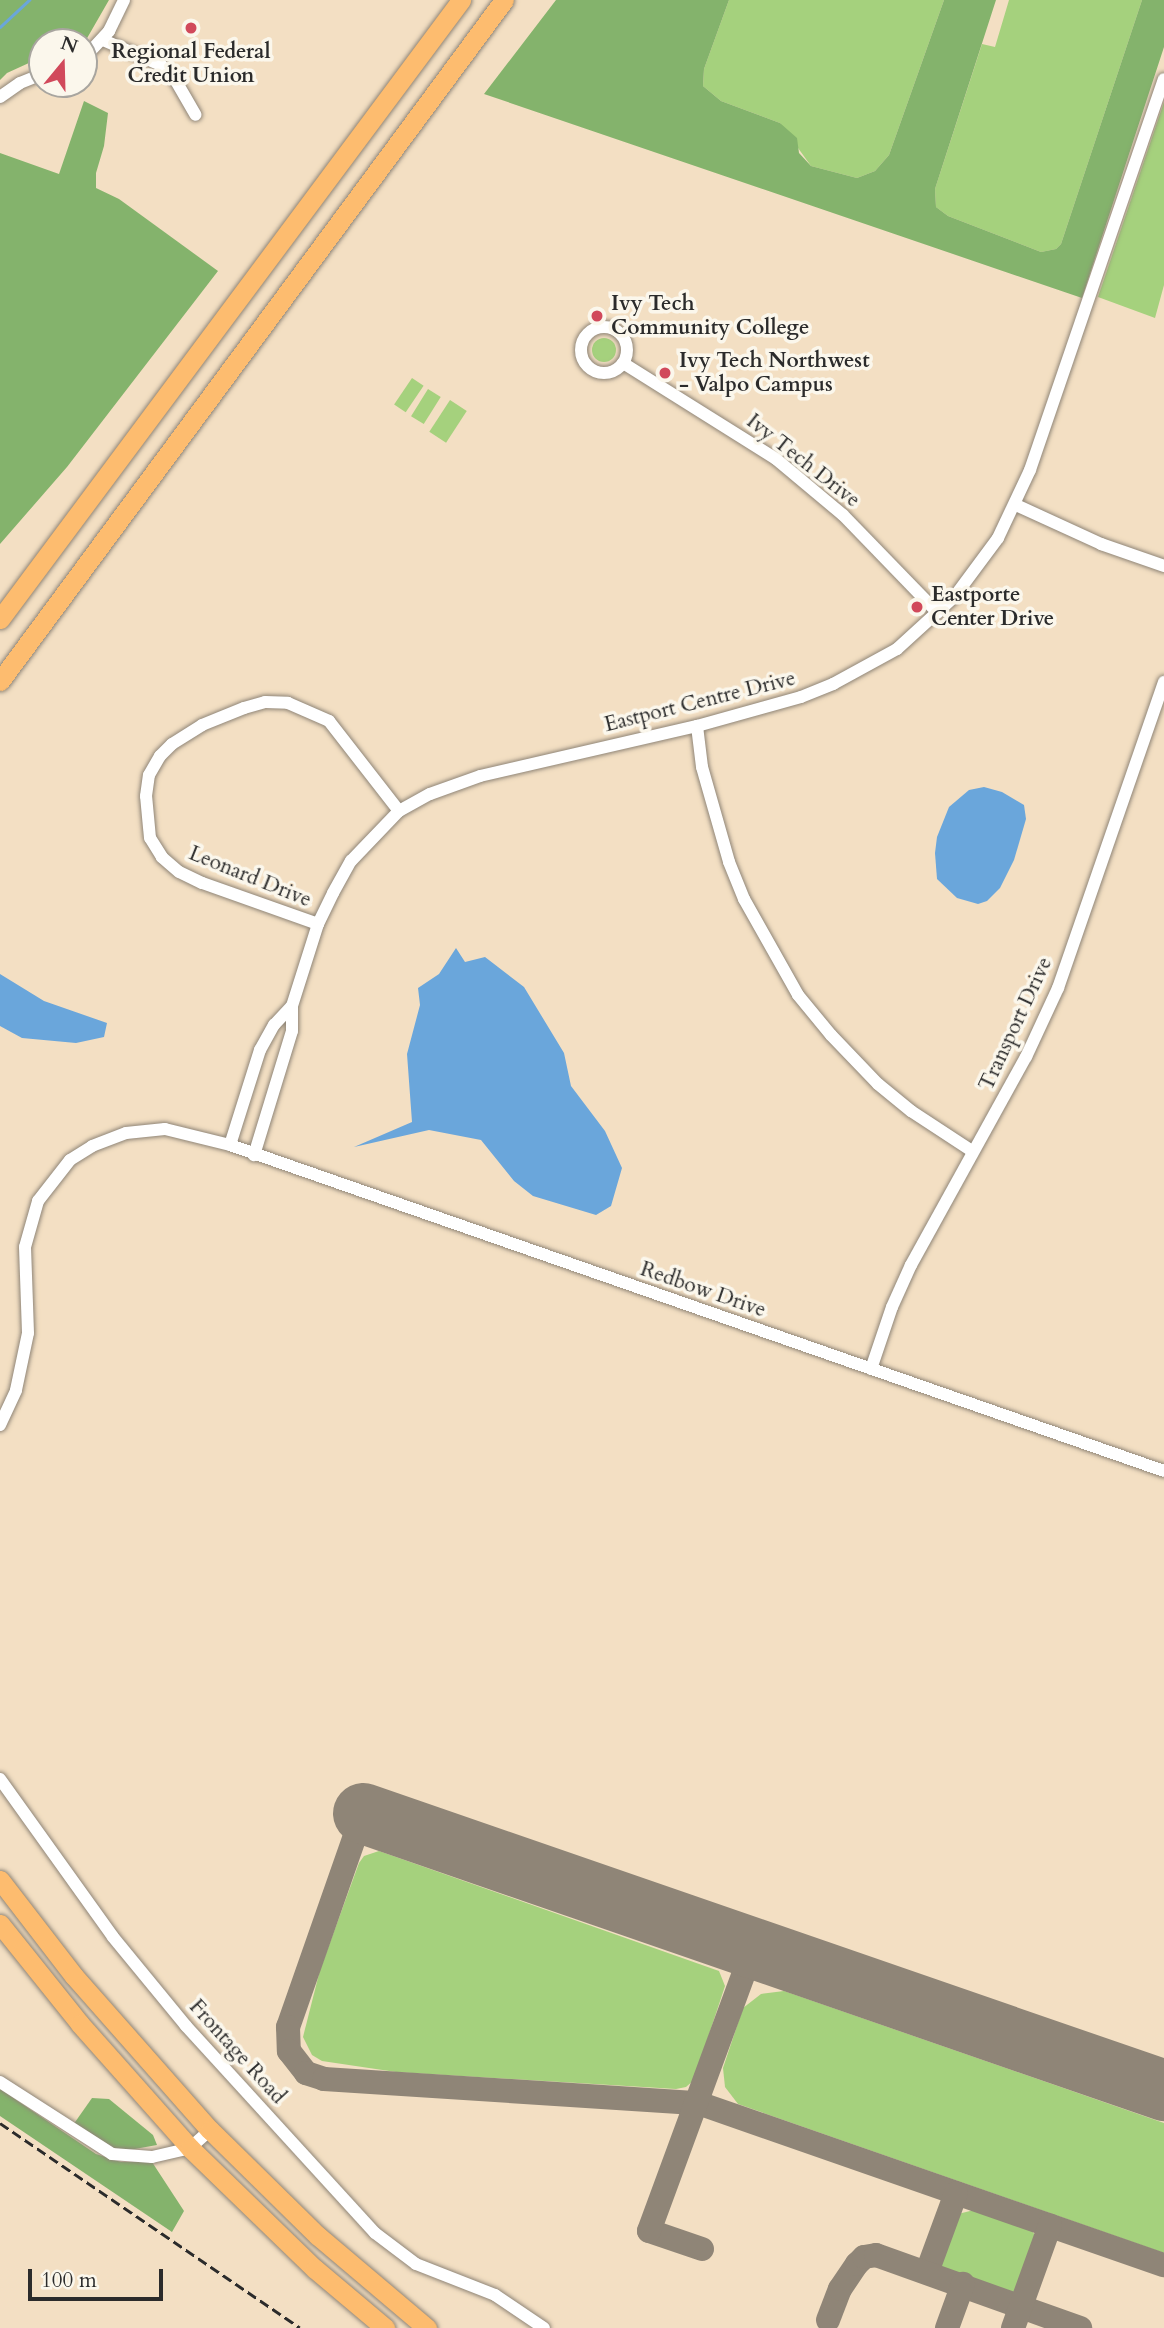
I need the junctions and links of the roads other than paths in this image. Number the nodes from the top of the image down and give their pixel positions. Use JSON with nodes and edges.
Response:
{"nodes":[{"id":1,"x":124,"y":0,"type":"edge"},
{"id":2,"x":461,"y":0,"type":"edge"},
{"id":3,"x":503,"y":1,"type":"edge"},
{"id":4,"x":103,"y":40,"type":"junction"},
{"id":5,"x":98,"y":45,"type":"edge"},
{"id":6,"x":1164,"y":79,"type":"edge"},
{"id":7,"x":28,"y":80,"type":"edge"},
{"id":8,"x":0,"y":97,"type":"edge"},
{"id":9,"x":195,"y":115,"type":"dead end"},
{"id":10,"x":623,"y":363,"type":"dead end"},
{"id":11,"x":92,"y":496,"type":"junction"},
{"id":12,"x":1016,"y":505,"type":"junction"},
{"id":13,"x":1164,"y":566,"type":"edge"},
{"id":14,"x":0,"y":600,"type":"edge"},
{"id":15,"x":938,"y":613,"type":"junction"},
{"id":16,"x":0,"y":619,"type":"edge"},
{"id":17,"x":0,"y":681,"type":"edge"},
{"id":18,"x":1164,"y":682,"type":"edge"},
{"id":19,"x":697,"y":726,"type":"junction"},
{"id":20,"x":399,"y":811,"type":"junction"},
{"id":21,"x":318,"y":924,"type":"junction"},
{"id":22,"x":292,"y":1006,"type":"junction"},
{"id":23,"x":230,"y":1145,"type":"junction"},
{"id":24,"x":972,"y":1151,"type":"junction"},
{"id":25,"x":254,"y":1155,"type":"junction"},
{"id":26,"x":871,"y":1369,"type":"junction"},
{"id":27,"x":0,"y":1425,"type":"edge"},
{"id":28,"x":1164,"y":1471,"type":"edge"},
{"id":29,"x":0,"y":1779,"type":"edge"},
{"id":30,"x":2,"y":1881,"type":"edge"},
{"id":31,"x":0,"y":1923,"type":"edge"},
{"id":32,"x":0,"y":2082,"type":"edge"},
{"id":33,"x":210,"y":2130,"type":"junction"},
{"id":34,"x":190,"y":2148,"type":"junction"},
{"id":35,"x":540,"y":2327,"type":"edge"},
{"id":36,"x":385,"y":2328,"type":"edge"},
{"id":37,"x":427,"y":2328,"type":"edge"}],
"edges":[{"from":1,"to":4,"type":"street"},
{"from":2,"to":11,"type":"highway"},
{"from":3,"to":17,"type":"highway"},
{"from":4,"to":5,"type":"street"},
{"from":4,"to":9,"type":"street"},
{"from":6,"to":12,"type":"street","name":"Eastport Centre Drive"},
{"from":7,"to":8,"type":"street"},
{"from":10,"to":15,"type":"street","name":"Ivy Tech Drive"},
{"from":11,"to":14,"type":"highway"},
{"from":11,"to":16,"type":"highway"},
{"from":12,"to":13,"type":"street"},
{"from":12,"to":15,"type":"street","name":"Eastport Centre Drive"},
{"from":15,"to":19,"type":"street","name":"Eastport Centre Drive"},
{"from":18,"to":24,"type":"street","name":"Transport Drive"},
{"from":19,"to":20,"type":"street","name":"Eastport Centre Drive"},
{"from":19,"to":24,"type":"street"},
{"from":20,"to":21,"type":"street","name":"Eastport Centre Drive"},
{"from":20,"to":21,"type":"street","name":"Leonard Drive"},
{"from":21,"to":22,"type":"street","name":"Eastport Centre Drive"},
{"from":22,"to":23,"type":"street","name":"Eastport Centre Drive"},
{"from":22,"to":25,"type":"street","name":"Eastport Centre Drive"},
{"from":23,"to":25,"type":"street","name":"Redbow Drive"},
{"from":23,"to":27,"type":"street"},
{"from":24,"to":26,"type":"street","name":"Transport Drive"},
{"from":25,"to":26,"type":"street","name":"Redbow Drive"},
{"from":26,"to":28,"type":"street","name":"Redbow Drive"},
{"from":29,"to":35,"type":"street","name":"Frontage Road"},
{"from":30,"to":33,"type":"highway"},
{"from":31,"to":34,"type":"highway"},
{"from":32,"to":34,"type":"street"},
{"from":33,"to":34,"type":"street"},
{"from":33,"to":37,"type":"highway"},
{"from":34,"to":36,"type":"highway"}]}
